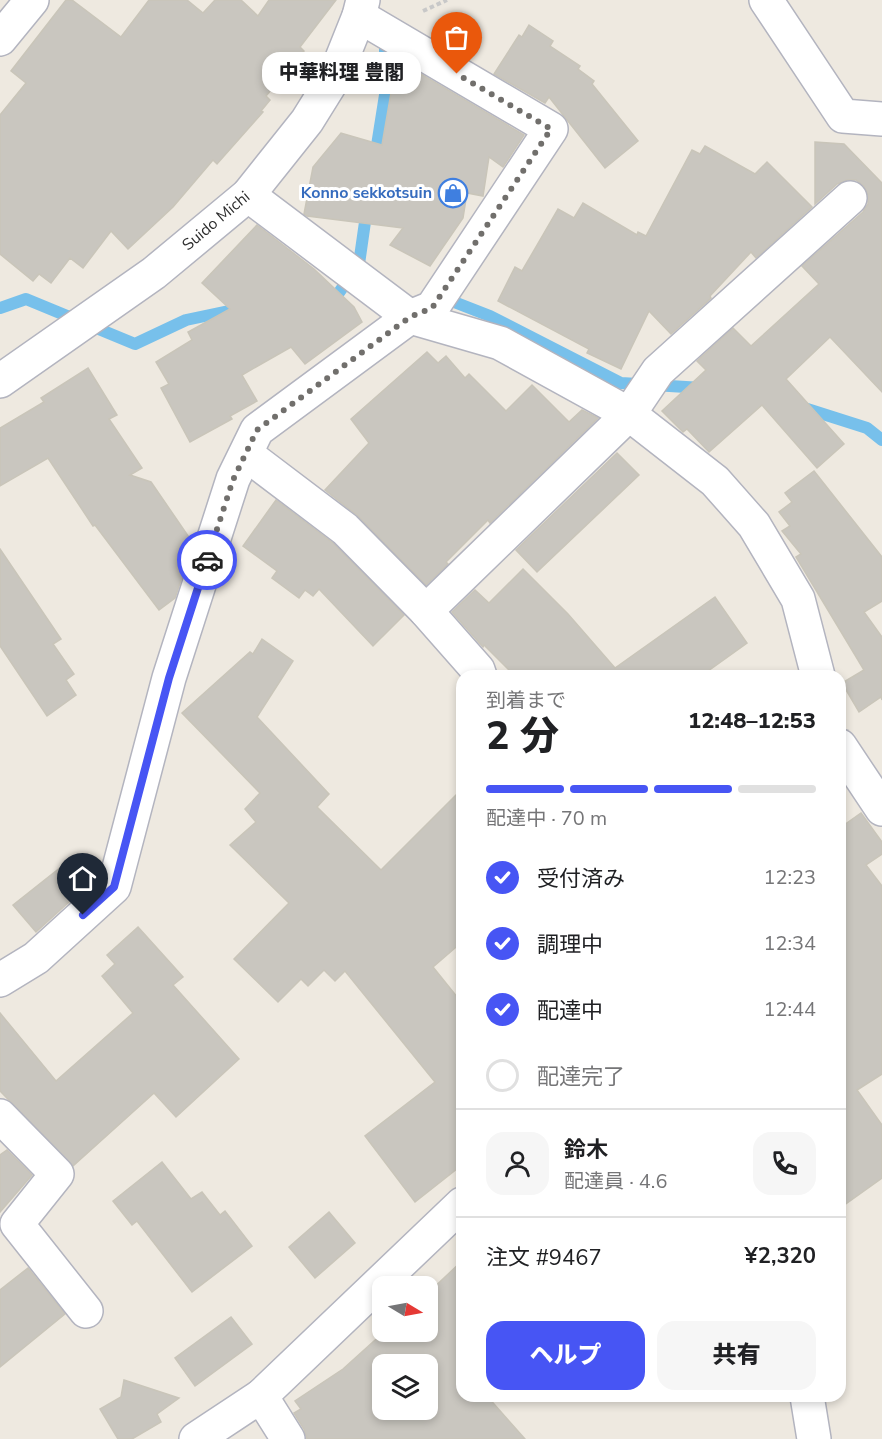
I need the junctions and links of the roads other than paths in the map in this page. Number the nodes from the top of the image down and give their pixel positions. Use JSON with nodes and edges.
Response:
{"nodes":[{"id":1,"x":32,"y":0,"type":"edge"},
{"id":2,"x":766,"y":0,"type":"edge"},
{"id":3,"x":361,"y":8,"type":"edge"},
{"id":4,"x":0,"y":39,"type":"edge"},
{"id":5,"x":882,"y":119,"type":"edge"},
{"id":6,"x":248,"y":195,"type":"junction"},
{"id":7,"x":850,"y":198,"type":"dead end"},
{"id":8,"x":410,"y":317,"type":"junction"},
{"id":9,"x":0,"y":381,"type":"edge"},
{"id":10,"x":629,"y":414,"type":"junction"},
{"id":11,"x":246,"y":454,"type":"junction"},
{"id":12,"x":426,"y":611,"type":"junction"},
{"id":13,"x":476,"y":670,"type":"edge"},
{"id":14,"x":816,"y":670,"type":"edge"},
{"id":15,"x":846,"y":755,"type":"edge"},
{"id":16,"x":882,"y":809,"type":"edge"},
{"id":17,"x":0,"y":980,"type":"edge"},
{"id":18,"x":0,"y":1116,"type":"edge"},
{"id":19,"x":456,"y":1210,"type":"edge"},
{"id":20,"x":86,"y":1311,"type":"dead end"},
{"id":21,"x":261,"y":1396,"type":"junction"},
{"id":22,"x":808,"y":1402,"type":"edge"},
{"id":23,"x":196,"y":1439,"type":"edge"},
{"id":24,"x":288,"y":1439,"type":"edge"},
{"id":25,"x":814,"y":1439,"type":"edge"}],
"edges":[{"from":1,"to":4,"type":"street"},
{"from":2,"to":5,"type":"street"},
{"from":3,"to":6,"type":"street","name":"Suido Michi"},
{"from":3,"to":8,"type":"street"},
{"from":6,"to":8,"type":"street"},
{"from":6,"to":9,"type":"street","name":"Suido Michi"},
{"from":7,"to":10,"type":"street"},
{"from":8,"to":10,"type":"street"},
{"from":8,"to":11,"type":"street"},
{"from":10,"to":12,"type":"street"},
{"from":10,"to":14,"type":"street"},
{"from":11,"to":12,"type":"street"},
{"from":11,"to":17,"type":"street"},
{"from":12,"to":13,"type":"street"},
{"from":15,"to":16,"type":"street"},
{"from":18,"to":20,"type":"street"},
{"from":19,"to":21,"type":"street"},
{"from":21,"to":23,"type":"street"},
{"from":21,"to":24,"type":"street"},
{"from":22,"to":25,"type":"street"}]}
